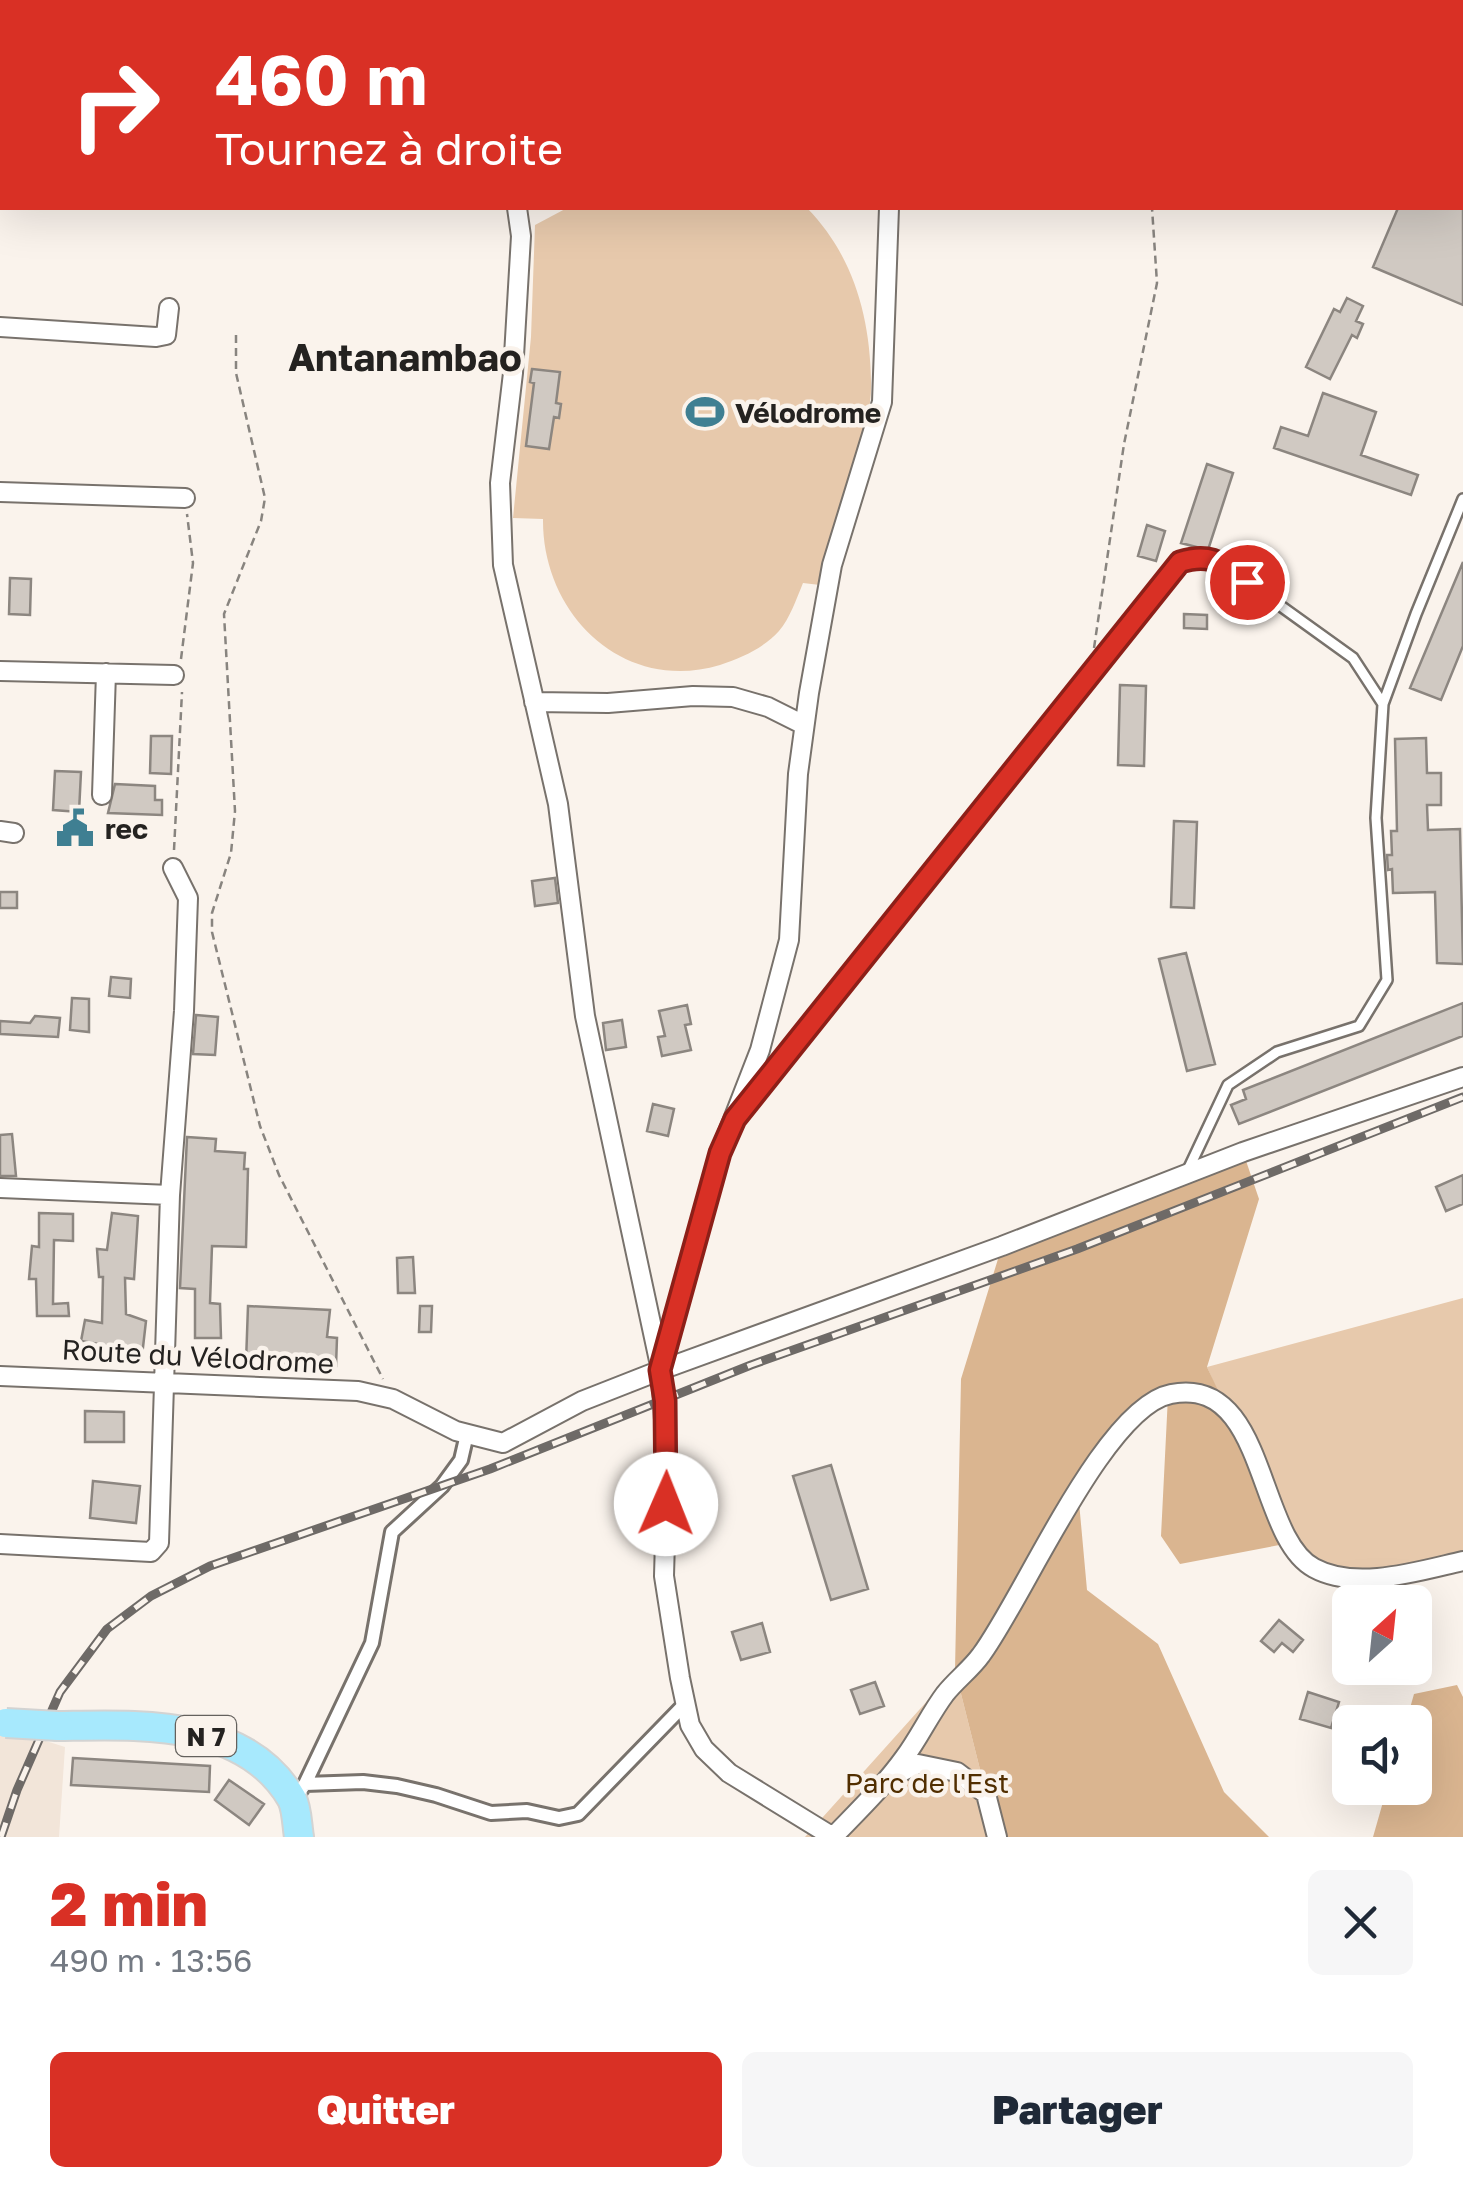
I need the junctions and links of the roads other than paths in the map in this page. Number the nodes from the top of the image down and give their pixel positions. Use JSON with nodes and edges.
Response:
{"nodes":[{"id":1,"x":517,"y":210,"type":"edge"},
{"id":2,"x":889,"y":210,"type":"edge"},
{"id":3,"x":169,"y":308,"type":"dead end"},
{"id":4,"x":0,"y":327,"type":"edge"},
{"id":5,"x":0,"y":492,"type":"edge"},
{"id":6,"x":185,"y":498,"type":"road end"},
{"id":7,"x":1463,"y":499,"type":"edge"},
{"id":8,"x":0,"y":670,"type":"edge"},
{"id":9,"x":106,"y":673,"type":"junction"},
{"id":10,"x":178,"y":683,"type":"road end"},
{"id":11,"x":534,"y":702,"type":"junction"},
{"id":12,"x":1383,"y":704,"type":"junction"},
{"id":13,"x":804,"y":725,"type":"junction"},
{"id":14,"x":102,"y":795,"type":"dead end"},
{"id":15,"x":173,"y":868,"type":"road end"},
{"id":16,"x":1463,"y":1077,"type":"edge"},
{"id":17,"x":735,"y":1119,"type":"junction"},
{"id":18,"x":1186,"y":1174,"type":"junction"},
{"id":19,"x":0,"y":1188,"type":"edge"},
{"id":20,"x":170,"y":1195,"type":"junction"},
{"id":21,"x":660,"y":1370,"type":"junction"},
{"id":22,"x":0,"y":1376,"type":"edge"},
{"id":23,"x":166,"y":1381,"type":"junction"},
{"id":24,"x":468,"y":1434,"type":"junction"},
{"id":25,"x":0,"y":1544,"type":"edge"},
{"id":26,"x":1463,"y":1561,"type":"edge"},
{"id":27,"x":686,"y":1704,"type":"junction"},
{"id":28,"x":3,"y":1723,"type":"edge"},
{"id":29,"x":890,"y":1777,"type":"junction"},
{"id":30,"x":299,"y":1793,"type":"junction"},
{"id":31,"x":802,"y":1829,"type":"edge"},
{"id":32,"x":299,"y":1837,"type":"edge"},
{"id":33,"x":833,"y":1837,"type":"edge"},
{"id":34,"x":997,"y":1837,"type":"edge"}],
"edges":[{"from":1,"to":11,"type":"street"},
{"from":2,"to":13,"type":"street"},
{"from":3,"to":4,"type":"street"},
{"from":5,"to":6,"type":"street"},
{"from":7,"to":12,"type":"lane"},
{"from":8,"to":9,"type":"street"},
{"from":9,"to":10,"type":"street"},
{"from":9,"to":14,"type":"street"},
{"from":11,"to":13,"type":"street"},
{"from":11,"to":21,"type":"street"},
{"from":12,"to":17,"type":"lane"},
{"from":12,"to":18,"type":"lane"},
{"from":13,"to":17,"type":"street"},
{"from":15,"to":20,"type":"street"},
{"from":16,"to":18,"type":"street"},
{"from":17,"to":21,"type":"street"},
{"from":18,"to":21,"type":"street"},
{"from":19,"to":20,"type":"street"},
{"from":20,"to":23,"type":"street"},
{"from":21,"to":24,"type":"street"},
{"from":21,"to":27,"type":"street"},
{"from":22,"to":23,"type":"street","name":"Route du Vélodrome"},
{"from":23,"to":24,"type":"street","name":"Route du Vélodrome"},
{"from":23,"to":25,"type":"street"},
{"from":24,"to":30,"type":"street"},
{"from":26,"to":29,"type":"street"},
{"from":27,"to":30,"type":"street"},
{"from":27,"to":31,"type":"street"},
{"from":28,"to":30,"type":"main road","number":"N 7","bridge":true},
{"from":29,"to":33,"type":"street"},
{"from":29,"to":34,"type":"street"},
{"from":30,"to":32,"type":"main road"},
{"from":31,"to":33,"type":"street"}]}
